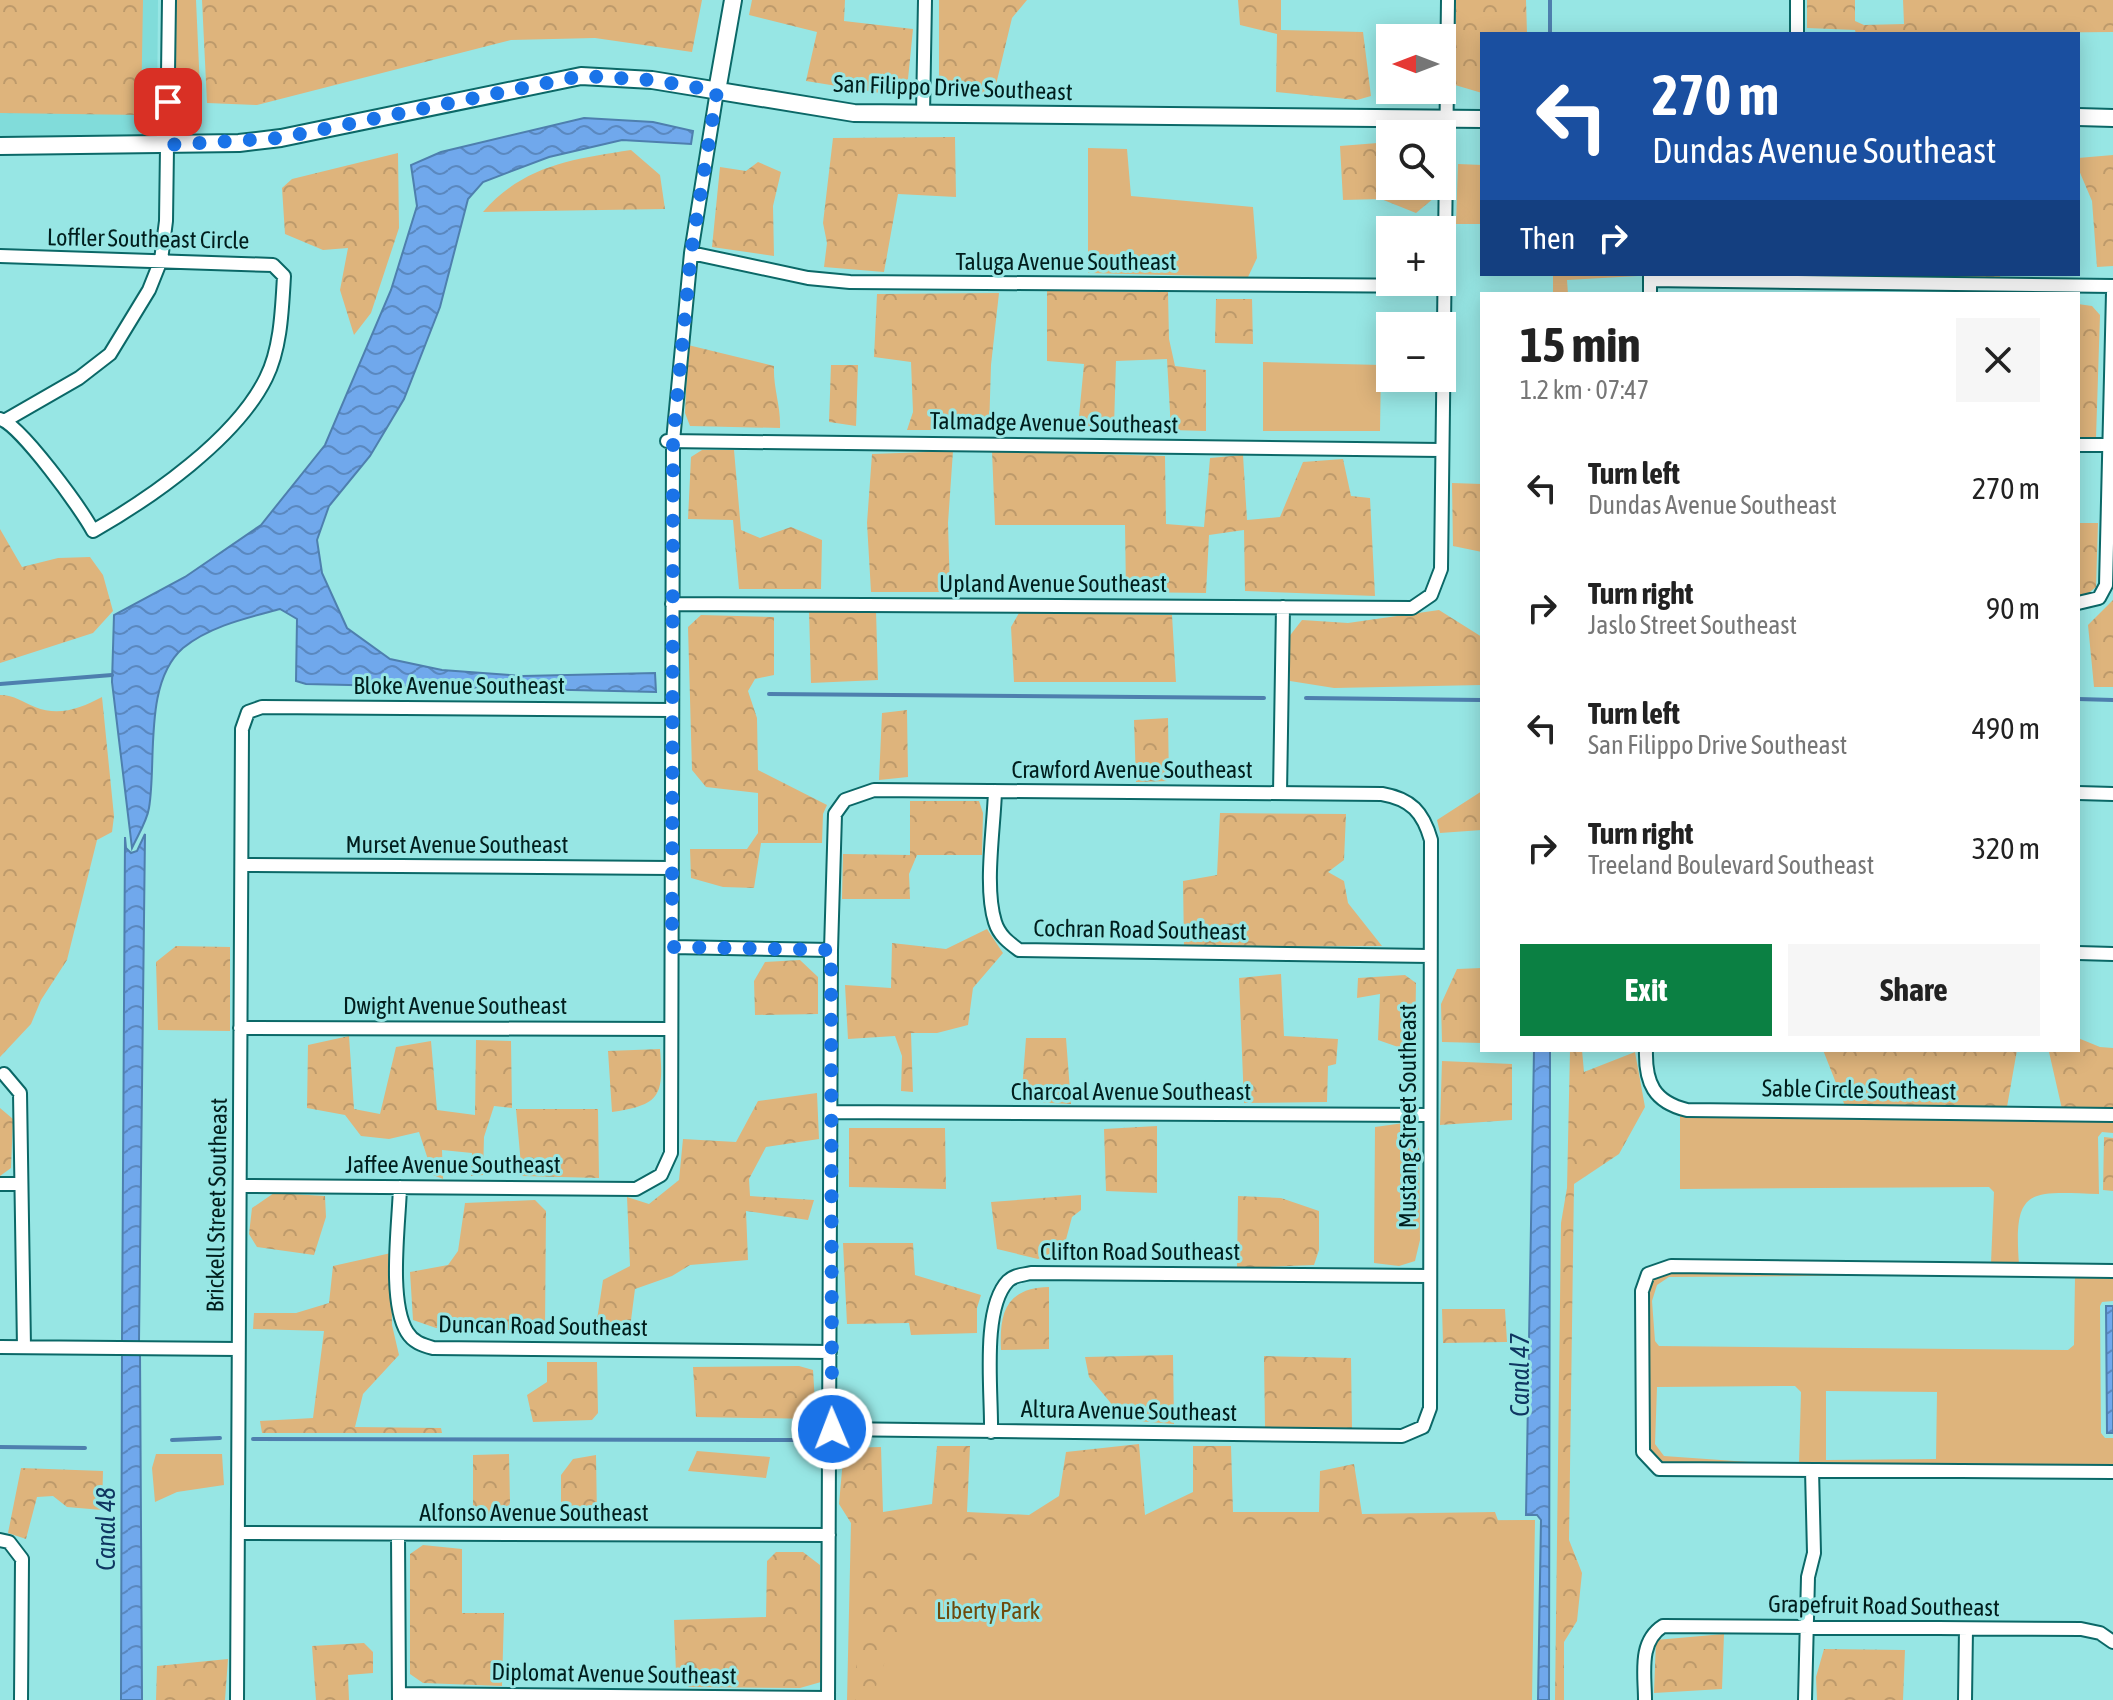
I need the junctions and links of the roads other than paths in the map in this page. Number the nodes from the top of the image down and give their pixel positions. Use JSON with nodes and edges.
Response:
{"nodes":[{"id":1,"x":169,"y":0,"type":"edge"},
{"id":2,"x":733,"y":0,"type":"edge"},
{"id":3,"x":925,"y":0,"type":"edge"},
{"id":4,"x":1448,"y":0,"type":"edge"},
{"id":5,"x":1797,"y":0,"type":"edge"},
{"id":6,"x":1797,"y":32,"type":"edge"},
{"id":7,"x":717,"y":91,"type":"junction"},
{"id":8,"x":923,"y":114,"type":"junction"},
{"id":9,"x":2080,"y":117,"type":"edge"},
{"id":10,"x":2113,"y":118,"type":"edge"},
{"id":11,"x":1480,"y":119,"type":"edge"},
{"id":12,"x":1376,"y":120,"type":"edge"},
{"id":13,"x":1446,"y":120,"type":"edge"},
{"id":14,"x":1456,"y":120,"type":"edge"},
{"id":15,"x":167,"y":145,"type":"junction"},
{"id":16,"x":0,"y":146,"type":"edge"},
{"id":17,"x":691,"y":253,"type":"junction"},
{"id":18,"x":0,"y":256,"type":"edge"},
{"id":19,"x":161,"y":260,"type":"junction"},
{"id":20,"x":1650,"y":277,"type":"edge"},
{"id":21,"x":1376,"y":286,"type":"edge"},
{"id":22,"x":2113,"y":286,"type":"edge"},
{"id":23,"x":2113,"y":293,"type":"edge"},
{"id":24,"x":1443,"y":296,"type":"edge"},
{"id":25,"x":3,"y":419,"type":"edge"},
{"id":26,"x":670,"y":441,"type":"junction"},
{"id":27,"x":2080,"y":445,"type":"edge"},
{"id":28,"x":2109,"y":445,"type":"junction"},
{"id":29,"x":1441,"y":450,"type":"junction"},
{"id":30,"x":2080,"y":603,"type":"edge"},
{"id":31,"x":672,"y":604,"type":"junction"},
{"id":32,"x":1283,"y":607,"type":"junction"},
{"id":33,"x":671,"y":710,"type":"junction"},
{"id":34,"x":248,"y":712,"type":"joint"},
{"id":35,"x":995,"y":791,"type":"junction"},
{"id":36,"x":1280,"y":793,"type":"junction"},
{"id":37,"x":2080,"y":793,"type":"edge"},
{"id":38,"x":2113,"y":794,"type":"edge"},
{"id":39,"x":1416,"y":808,"type":"joint"},
{"id":40,"x":242,"y":865,"type":"junction"},
{"id":41,"x":671,"y":868,"type":"junction"},
{"id":42,"x":672,"y":947,"type":"junction"},
{"id":43,"x":831,"y":950,"type":"junction"},
{"id":44,"x":2080,"y":953,"type":"edge"},
{"id":45,"x":2113,"y":954,"type":"edge"},
{"id":46,"x":1430,"y":956,"type":"junction"},
{"id":47,"x":240,"y":1028,"type":"junction"},
{"id":48,"x":669,"y":1029,"type":"junction"},
{"id":49,"x":1646,"y":1052,"type":"edge"},
{"id":50,"x":4,"y":1074,"type":"dead end"},
{"id":51,"x":832,"y":1112,"type":"junction"},
{"id":52,"x":1430,"y":1115,"type":"junction"},
{"id":53,"x":2113,"y":1115,"type":"edge"},
{"id":54,"x":0,"y":1184,"type":"edge"},
{"id":55,"x":20,"y":1184,"type":"junction"},
{"id":56,"x":241,"y":1186,"type":"junction"},
{"id":57,"x":400,"y":1187,"type":"junction"},
{"id":58,"x":2113,"y":1271,"type":"edge"},
{"id":59,"x":1429,"y":1276,"type":"junction"},
{"id":60,"x":0,"y":1347,"type":"edge"},
{"id":61,"x":24,"y":1347,"type":"junction"},
{"id":62,"x":238,"y":1349,"type":"junction"},
{"id":63,"x":830,"y":1352,"type":"junction"},
{"id":64,"x":1423,"y":1427,"type":"joint"},
{"id":65,"x":832,"y":1429,"type":"junction"},
{"id":66,"x":991,"y":1432,"type":"junction"},
{"id":67,"x":1812,"y":1470,"type":"junction"},
{"id":68,"x":2113,"y":1472,"type":"edge"},
{"id":69,"x":238,"y":1533,"type":"junction"},
{"id":70,"x":829,"y":1535,"type":"junction"},
{"id":71,"x":398,"y":1536,"type":"junction"},
{"id":72,"x":0,"y":1540,"type":"edge"},
{"id":73,"x":1806,"y":1627,"type":"junction"},
{"id":74,"x":1966,"y":1629,"type":"junction"},
{"id":75,"x":2113,"y":1642,"type":"edge"},
{"id":76,"x":400,"y":1697,"type":"edge"},
{"id":77,"x":828,"y":1699,"type":"edge"},
{"id":78,"x":21,"y":1700,"type":"edge"},
{"id":79,"x":237,"y":1700,"type":"edge"},
{"id":80,"x":1645,"y":1700,"type":"edge"},
{"id":81,"x":1805,"y":1700,"type":"edge"},
{"id":82,"x":1965,"y":1700,"type":"edge"}],
"edges":[{"from":1,"to":15,"type":"street"},
{"from":2,"to":7,"type":"street"},
{"from":3,"to":8,"type":"street"},
{"from":4,"to":13,"type":"street"},
{"from":5,"to":6,"type":"street"},
{"from":7,"to":8,"type":"street","name":"San Filippo Drive Southeast"},
{"from":7,"to":15,"type":"street","name":"San Filippo Drive Southeast"},
{"from":7,"to":17,"type":"street"},
{"from":8,"to":12,"type":"street","name":"San Filippo Drive Southeast"},
{"from":9,"to":10,"type":"street"},
{"from":11,"to":14,"type":"street","name":"San Filippo Drive Southeast"},
{"from":15,"to":16,"type":"street","name":"San Filippo Drive Southeast"},
{"from":15,"to":19,"type":"street"},
{"from":17,"to":21,"type":"street","name":"Taluga Avenue Southeast"},
{"from":17,"to":26,"type":"street"},
{"from":18,"to":19,"type":"street","name":"Loffler Southeast Circle"},
{"from":19,"to":25,"type":"street"},
{"from":19,"to":25,"type":"street","name":"Loffler Southeast Circle"},
{"from":20,"to":22,"type":"street"},
{"from":23,"to":28,"type":"street"},
{"from":24,"to":29,"type":"street"},
{"from":26,"to":29,"type":"street","name":"Talmadge Avenue Southeast"},
{"from":26,"to":31,"type":"street"},
{"from":27,"to":28,"type":"street"},
{"from":28,"to":30,"type":"street"},
{"from":29,"to":32,"type":"street","name":"Upland Avenue Southeast"},
{"from":31,"to":32,"type":"street","name":"Upland Avenue Southeast"},
{"from":31,"to":33,"type":"street"},
{"from":32,"to":36,"type":"street"},
{"from":33,"to":34,"type":"street","name":"Bloke Avenue Southeast"},
{"from":33,"to":41,"type":"street"},
{"from":34,"to":40,"type":"street","name":"Brickell Street Southeast"},
{"from":35,"to":36,"type":"street","name":"Crawford Avenue Southeast"},
{"from":35,"to":43,"type":"street","name":"Crawford Avenue Southeast"},
{"from":35,"to":46,"type":"street","name":"Cochran Road Southeast"},
{"from":36,"to":39,"type":"street","name":"Crawford Avenue Southeast"},
{"from":37,"to":38,"type":"street"},
{"from":39,"to":46,"type":"street","name":"Mustang Street Southeast"},
{"from":40,"to":41,"type":"street","name":"Murset Avenue Southeast"},
{"from":40,"to":47,"type":"street","name":"Brickell Street Southeast"},
{"from":41,"to":42,"type":"street"},
{"from":42,"to":43,"type":"street"},
{"from":42,"to":48,"type":"street"},
{"from":43,"to":51,"type":"street"},
{"from":44,"to":45,"type":"street"},
{"from":46,"to":52,"type":"street","name":"Mustang Street Southeast"},
{"from":47,"to":48,"type":"street","name":"Dwight Avenue Southeast"},
{"from":47,"to":56,"type":"street","name":"Brickell Street Southeast"},
{"from":48,"to":57,"type":"street","name":"Jaffee Avenue Southeast"},
{"from":49,"to":53,"type":"street","name":"Sable Circle Southeast"},
{"from":50,"to":55,"type":"street"},
{"from":51,"to":52,"type":"street","name":"Charcoal Avenue Southeast"},
{"from":51,"to":63,"type":"street"},
{"from":52,"to":59,"type":"street","name":"Mustang Street Southeast"},
{"from":54,"to":55,"type":"street"},
{"from":55,"to":61,"type":"street"},
{"from":56,"to":57,"type":"street","name":"Jaffee Avenue Southeast"},
{"from":56,"to":62,"type":"street","name":"Brickell Street Southeast"},
{"from":57,"to":63,"type":"street","name":"Duncan Road Southeast"},
{"from":58,"to":67,"type":"street"},
{"from":59,"to":64,"type":"street","name":"Mustang Street Southeast"},
{"from":59,"to":66,"type":"street","name":"Clifton Road Southeast"},
{"from":60,"to":61,"type":"street"},
{"from":61,"to":62,"type":"street"},
{"from":62,"to":69,"type":"street","name":"Brickell Street Southeast"},
{"from":63,"to":65,"type":"street"},
{"from":64,"to":66,"type":"street","name":"Altura Avenue Southeast"},
{"from":65,"to":66,"type":"street","name":"Altura Avenue Southeast"},
{"from":65,"to":70,"type":"street"},
{"from":67,"to":68,"type":"street"},
{"from":67,"to":73,"type":"street"},
{"from":69,"to":71,"type":"street","name":"Alfonso Avenue Southeast"},
{"from":69,"to":79,"type":"street","name":"Brickell Street Southeast"},
{"from":70,"to":71,"type":"street","name":"Alfonso Avenue Southeast"},
{"from":70,"to":77,"type":"street"},
{"from":71,"to":76,"type":"street"},
{"from":72,"to":78,"type":"street"},
{"from":73,"to":74,"type":"street","name":"Grapefruit Road Southeast"},
{"from":73,"to":80,"type":"street","name":"Grapefruit Road Southeast"},
{"from":73,"to":81,"type":"street"},
{"from":74,"to":75,"type":"street","name":"Grapefruit Road Southeast"},
{"from":74,"to":82,"type":"street"},
{"from":76,"to":77,"type":"street","name":"Diplomat Avenue Southeast"}]}
